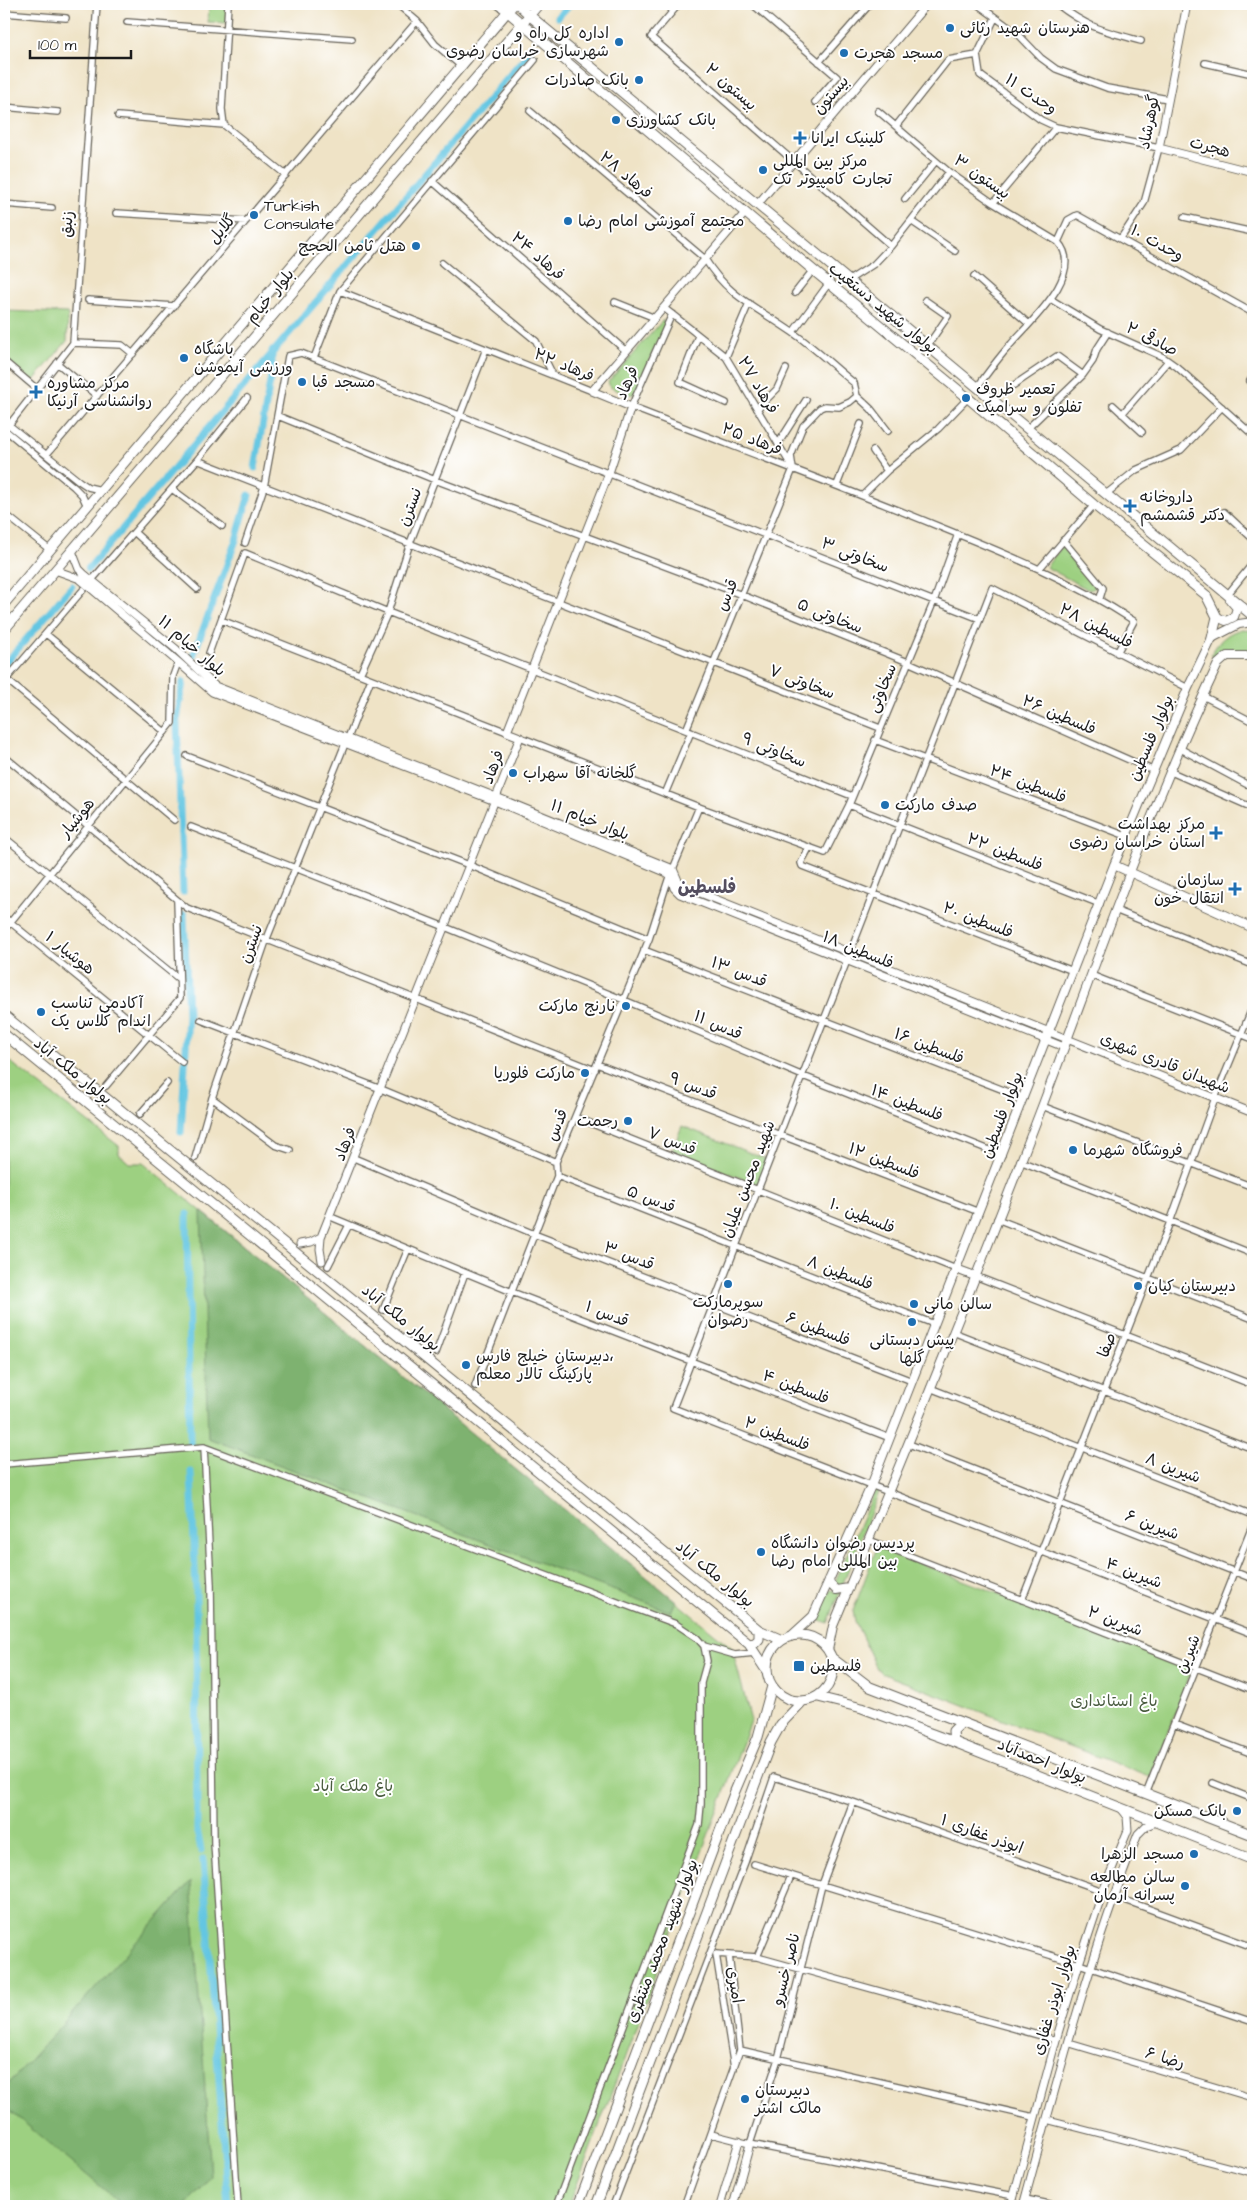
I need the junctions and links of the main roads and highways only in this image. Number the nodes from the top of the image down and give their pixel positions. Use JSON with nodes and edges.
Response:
{"nodes":[{"id":1,"x":498,"y":4,"type":"edge"},
{"id":2,"x":516,"y":4,"type":"edge"},
{"id":3,"x":539,"y":4,"type":"edge"},
{"id":4,"x":508,"y":12,"type":"junction"},
{"id":5,"x":529,"y":14,"type":"junction"},
{"id":6,"x":522,"y":24,"type":"junction"},
{"id":7,"x":356,"y":191,"type":"junction"},
{"id":8,"x":369,"y":202,"type":"junction"},
{"id":9,"x":1211,"y":580,"type":"junction"},
{"id":10,"x":4,"y":604,"type":"edge"},
{"id":11,"x":1253,"y":616,"type":"edge"},
{"id":12,"x":1217,"y":617,"type":"junction"},
{"id":13,"x":1253,"y":622,"type":"edge"},
{"id":14,"x":4,"y":630,"type":"edge"},
{"id":15,"x":1212,"y":638,"type":"junction"},
{"id":16,"x":1253,"y":656,"type":"edge"},
{"id":17,"x":1114,"y":865,"type":"junction"},
{"id":18,"x":1129,"y":872,"type":"junction"},
{"id":19,"x":1253,"y":928,"type":"edge"},
{"id":20,"x":4,"y":1015,"type":"edge"},
{"id":21,"x":4,"y":1034,"type":"edge"},
{"id":22,"x":956,"y":1269,"type":"junction"},
{"id":23,"x":975,"y":1276,"type":"junction"},
{"id":24,"x":829,"y":1580,"type":"junction"},
{"id":25,"x":849,"y":1588,"type":"junction"},
{"id":26,"x":759,"y":1630,"type":"junction"},
{"id":27,"x":786,"y":1638,"type":"junction"},
{"id":28,"x":749,"y":1644,"type":"junction"},
{"id":29,"x":830,"y":1654,"type":"junction"},
{"id":30,"x":766,"y":1670,"type":"junction"},
{"id":31,"x":772,"y":1686,"type":"junction"},
{"id":32,"x":818,"y":1697,"type":"junction"},
{"id":33,"x":802,"y":1702,"type":"junction"},
{"id":34,"x":962,"y":1723,"type":"junction"},
{"id":35,"x":954,"y":1742,"type":"junction"},
{"id":36,"x":735,"y":1791,"type":"junction"},
{"id":37,"x":750,"y":1798,"type":"junction"},
{"id":38,"x":1253,"y":1834,"type":"edge"},
{"id":39,"x":1253,"y":1860,"type":"edge"},
{"id":40,"x":578,"y":2206,"type":"edge"},
{"id":41,"x":596,"y":2206,"type":"edge"}],
"edges":[{"from":1,"to":4,"type":"main road"},
{"from":2,"to":4,"type":"main road","name":"بلوار خیام"},
{"from":2,"to":5,"type":"main road"},
{"from":3,"to":5,"type":"main road","name":"بلوار خیام"},
{"from":4,"to":6,"type":"main road","name":"بولوار شهید دستغیب"},
{"from":4,"to":7,"type":"main road","name":"بلوار خیام"},
{"from":5,"to":6,"type":"main road","name":"بلوار خیام"},
{"from":5,"to":9,"type":"main road","name":"بولوار شهید دستغیب"},
{"from":6,"to":8,"type":"main road","name":"بلوار خیام"},
{"from":6,"to":12,"type":"main road","name":"بولوار شهید دستغیب"},
{"from":7,"to":8,"type":"main road"},
{"from":7,"to":10,"type":"main road","name":"بلوار خیام"},
{"from":8,"to":14,"type":"main road","name":"بلوار خیام"},
{"from":9,"to":11,"type":"main road","name":"بولوار شهید دستغیب"},
{"from":9,"to":12,"type":"main road"},
{"from":12,"to":15,"type":"main road"},
{"from":13,"to":15,"type":"main road"},
{"from":15,"to":17,"type":"main road","name":"بولوار فلسطین"},
{"from":16,"to":18,"type":"main road","name":"بولوار فلسطین"},
{"from":17,"to":18,"type":"main road"},
{"from":17,"to":22,"type":"main road","name":"بولوار فلسطین"},
{"from":18,"to":19,"type":"main road"},
{"from":18,"to":23,"type":"main road","name":"بولوار فلسطین"},
{"from":20,"to":26,"type":"main road","name":"بولوار ملک آباد"},
{"from":21,"to":28,"type":"main road","name":"بولوار ملک آباد"},
{"from":22,"to":23,"type":"main road"},
{"from":22,"to":24,"type":"main road","name":"بولوار فلسطین"},
{"from":23,"to":25,"type":"main road","name":"بولوار فلسطین"},
{"from":24,"to":25,"type":"main road"},
{"from":24,"to":27,"type":"main road","name":"بولوار فلسطین"},
{"from":25,"to":29,"type":"main road","name":"بولوار فلسطین"},
{"from":26,"to":27,"type":"main road","name":"بولوار ملک آباد"},
{"from":26,"to":28,"type":"main road"},
{"from":27,"to":29,"type":"main road"},
{"from":27,"to":30,"type":"main road"},
{"from":28,"to":30,"type":"main road","name":"بولوار ملک آباد"},
{"from":29,"to":32,"type":"main road"},
{"from":29,"to":34,"type":"main road","name":"بولوار احمدآباد"},
{"from":30,"to":31,"type":"main road"},
{"from":31,"to":33,"type":"main road"},
{"from":31,"to":36,"type":"main road","name":"بولوار شهید محمد منتظری"},
{"from":32,"to":33,"type":"main road"},
{"from":32,"to":35,"type":"main road","name":"بولوار احمدآباد"},
{"from":33,"to":37,"type":"main road","name":"بولوار شهید محمد منتظری"},
{"from":34,"to":35,"type":"main road"},
{"from":34,"to":38,"type":"main road","name":"بولوار احمدآباد"},
{"from":35,"to":39,"type":"main road","name":"بولوار احمدآباد"},
{"from":36,"to":37,"type":"main road"},
{"from":36,"to":40,"type":"main road","name":"بولوار شهید محمد منتظری"},
{"from":37,"to":41,"type":"main road","name":"بولوار شهید محمد منتظری"}]}
